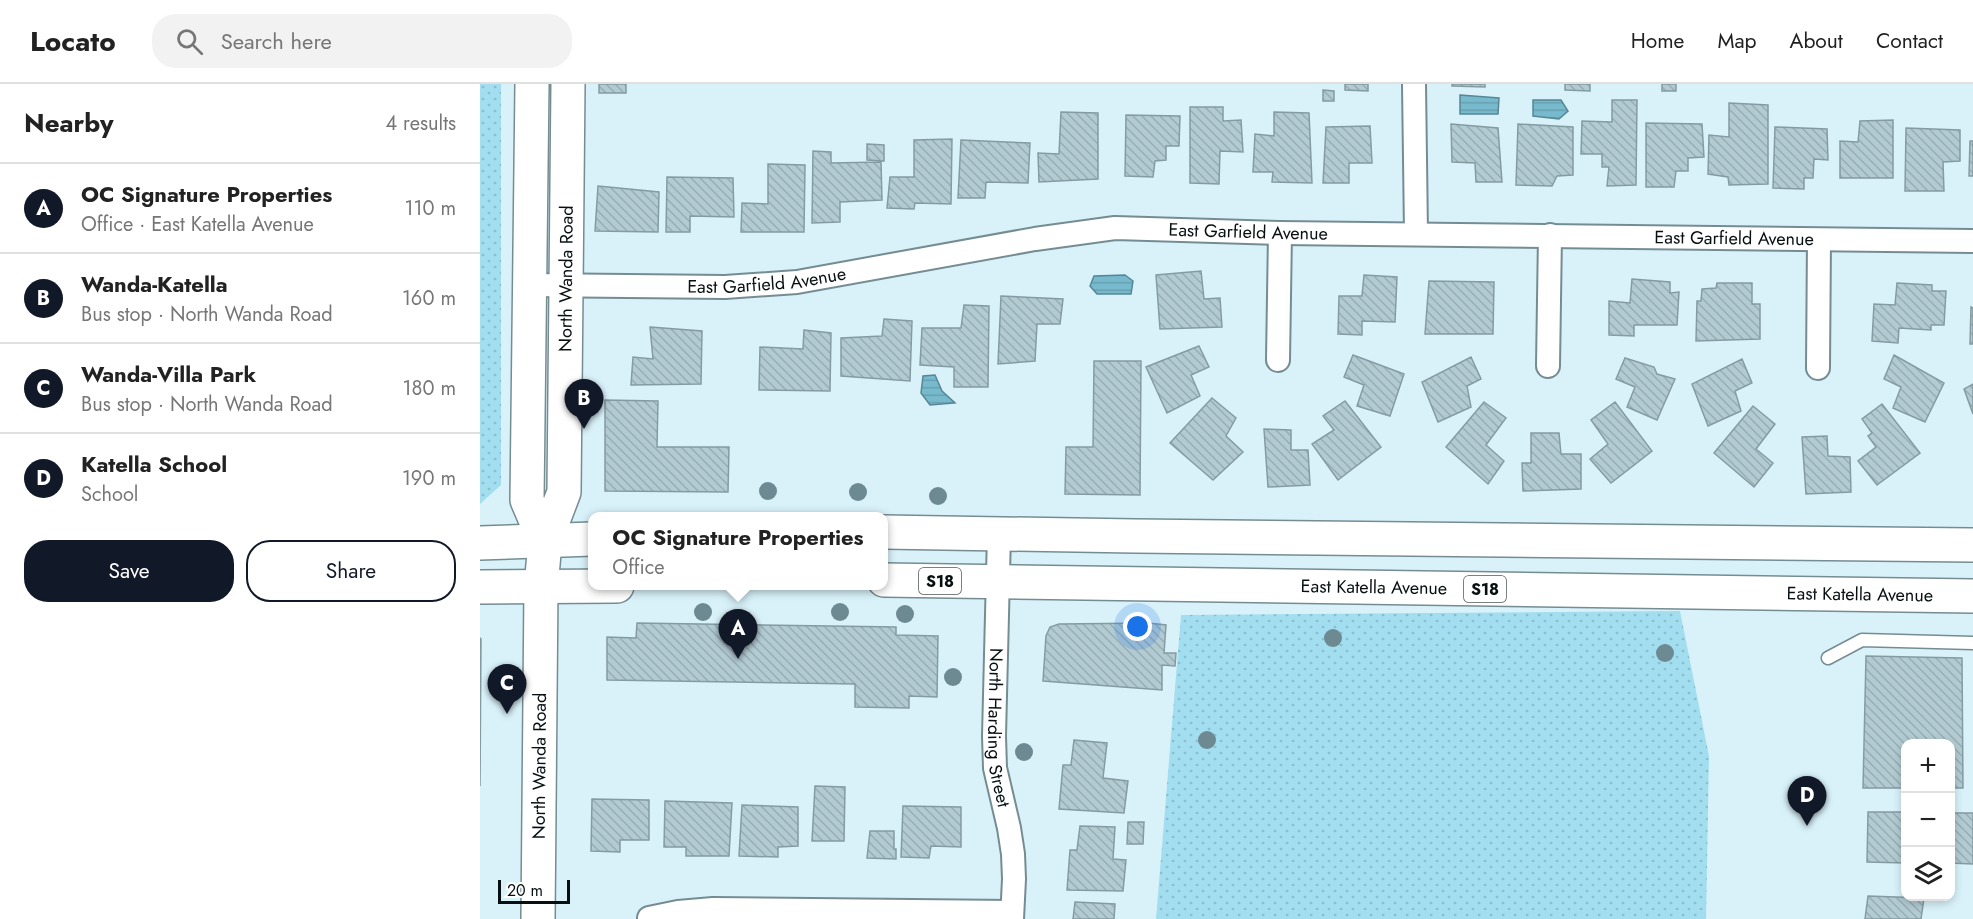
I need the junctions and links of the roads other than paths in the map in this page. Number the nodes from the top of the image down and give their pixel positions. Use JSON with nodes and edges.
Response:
{"nodes":[{"id":1,"x":532,"y":84,"type":"edge"},
{"id":2,"x":568,"y":84,"type":"edge"},
{"id":3,"x":1414,"y":84,"type":"edge"},
{"id":4,"x":1280,"y":232,"type":"junction"},
{"id":5,"x":1416,"y":233,"type":"junction"},
{"id":6,"x":1550,"y":235,"type":"junction"},
{"id":7,"x":1819,"y":240,"type":"junction"},
{"id":8,"x":1973,"y":241,"type":"edge"},
{"id":9,"x":530,"y":285,"type":"junction"},
{"id":10,"x":566,"y":286,"type":"junction"},
{"id":11,"x":1278,"y":360,"type":"dead end"},
{"id":12,"x":1548,"y":366,"type":"dead end"},
{"id":13,"x":1818,"y":368,"type":"dead end"},
{"id":14,"x":888,"y":532,"type":"edge"},
{"id":15,"x":999,"y":534,"type":"junction"},
{"id":16,"x":588,"y":539,"type":"edge"},
{"id":17,"x":544,"y":542,"type":"junction"},
{"id":18,"x":480,"y":543,"type":"edge"},
{"id":19,"x":1973,"y":545,"type":"edge"},
{"id":20,"x":888,"y":580,"type":"edge"},
{"id":21,"x":997,"y":582,"type":"junction"},
{"id":22,"x":588,"y":586,"type":"edge"},
{"id":23,"x":480,"y":587,"type":"edge"},
{"id":24,"x":541,"y":587,"type":"junction"},
{"id":25,"x":1973,"y":596,"type":"edge"},
{"id":26,"x":1973,"y":643,"type":"edge"},
{"id":27,"x":1828,"y":658,"type":"dead end"},
{"id":28,"x":1012,"y":916,"type":"edge"},
{"id":29,"x":649,"y":918,"type":"edge"},
{"id":30,"x":538,"y":919,"type":"edge"}],
"edges":[{"from":1,"to":9,"type":"main road","name":"North Wanda Road"},
{"from":2,"to":10,"type":"main road","name":"North Wanda Road"},
{"from":3,"to":5,"type":"street"},
{"from":4,"to":5,"type":"street","name":"East Garfield Avenue"},
{"from":4,"to":10,"type":"street","name":"East Garfield Avenue"},
{"from":4,"to":11,"type":"street"},
{"from":5,"to":6,"type":"street","name":"East Garfield Avenue"},
{"from":6,"to":7,"type":"street","name":"East Garfield Avenue"},
{"from":6,"to":12,"type":"street"},
{"from":7,"to":8,"type":"street","name":"East Garfield Avenue"},
{"from":7,"to":13,"type":"street"},
{"from":9,"to":10,"type":"street","name":"East Garfield Avenue"},
{"from":9,"to":17,"type":"main road","name":"North Wanda Road"},
{"from":10,"to":17,"type":"main road","name":"North Wanda Road"},
{"from":14,"to":15,"type":"main road"},
{"from":15,"to":19,"type":"main road"},
{"from":15,"to":21,"type":"street","name":"North Harding Street"},
{"from":16,"to":17,"type":"main road"},
{"from":17,"to":18,"type":"main road"},
{"from":17,"to":24,"type":"main road","name":"North Wanda Road"},
{"from":20,"to":21,"type":"main road","name":"East Katella Avenue","number":"S18"},
{"from":21,"to":25,"type":"main road","name":"East Katella Avenue","number":"S18"},
{"from":21,"to":28,"type":"street","name":"North Harding Street"},
{"from":22,"to":24,"type":"main road"},
{"from":23,"to":24,"type":"main road"},
{"from":24,"to":30,"type":"main road","name":"North Wanda Road"},
{"from":26,"to":27,"type":"lane"},
{"from":28,"to":29,"type":"street"}]}
